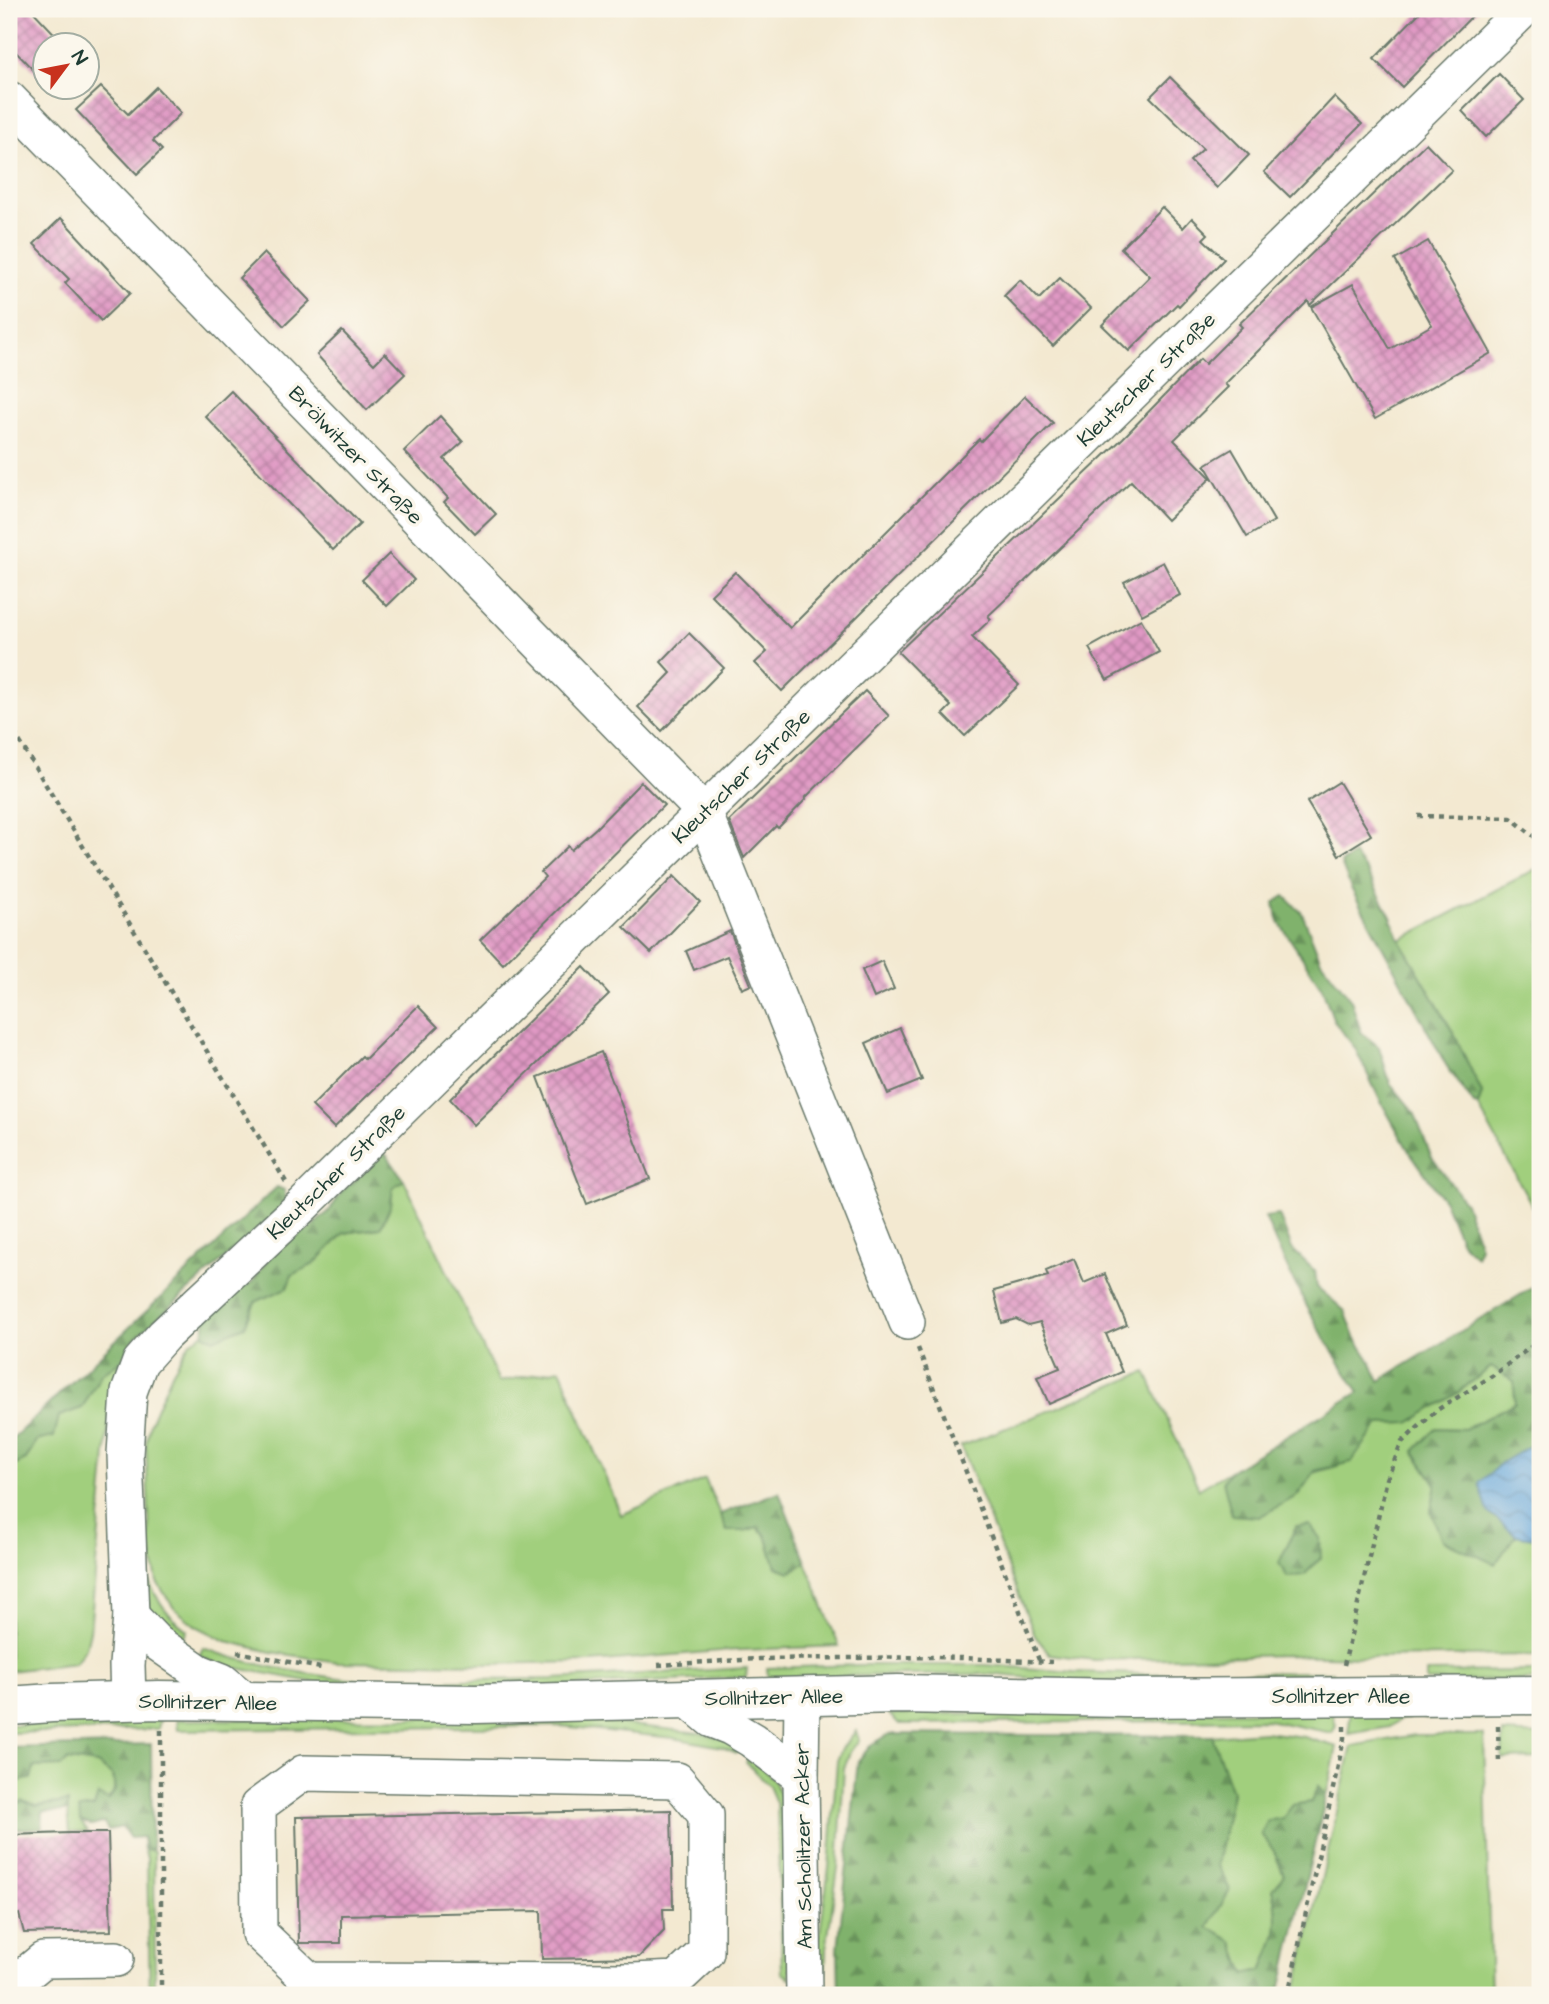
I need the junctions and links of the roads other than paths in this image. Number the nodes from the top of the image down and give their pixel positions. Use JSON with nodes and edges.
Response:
{"nodes":[{"id":1,"x":1524,"y":9,"type":"edge"},
{"id":2,"x":9,"y":99,"type":"edge"},
{"id":3,"x":704,"y":812,"type":"junction"},
{"id":4,"x":908,"y":1322,"type":"road end"},
{"id":5,"x":131,"y":1616,"type":"junction"},
{"id":6,"x":1540,"y":1695,"type":"edge"},
{"id":7,"x":802,"y":1696,"type":"junction"},
{"id":8,"x":687,"y":1699,"type":"junction"},
{"id":9,"x":128,"y":1701,"type":"junction"},
{"id":10,"x":246,"y":1701,"type":"junction"},
{"id":11,"x":9,"y":1706,"type":"edge"},
{"id":12,"x":801,"y":1777,"type":"junction"},
{"id":13,"x":116,"y":1959,"type":"dead end"},
{"id":14,"x":9,"y":1988,"type":"edge"},
{"id":15,"x":633,"y":1988,"type":"edge"},
{"id":16,"x":804,"y":1995,"type":"edge"}],
"edges":[{"from":1,"to":3,"type":"street","name":"Kleutscher Straße"},
{"from":2,"to":3,"type":"street","name":"Brölwitzer Straße"},
{"from":3,"to":4,"type":"street"},
{"from":3,"to":5,"type":"street","name":"Kleutscher Straße"},
{"from":5,"to":9,"type":"street","name":"Kleutscher Straße"},
{"from":5,"to":10,"type":"street"},
{"from":6,"to":7,"type":"main road","name":"Sollnitzer Allee"},
{"from":7,"to":8,"type":"main road","name":"Sollnitzer Allee"},
{"from":7,"to":12,"type":"street","name":"Am Scholitzer Acker"},
{"from":8,"to":10,"type":"main road","name":"Sollnitzer Allee"},
{"from":8,"to":12,"type":"street"},
{"from":9,"to":10,"type":"main road","name":"Sollnitzer Allee"},
{"from":9,"to":11,"type":"main road","name":"Sollnitzer Allee"},
{"from":12,"to":16,"type":"street","name":"Am Scholitzer Acker"},
{"from":13,"to":14,"type":"street"},
{"from":15,"to":15,"type":"street"}]}
